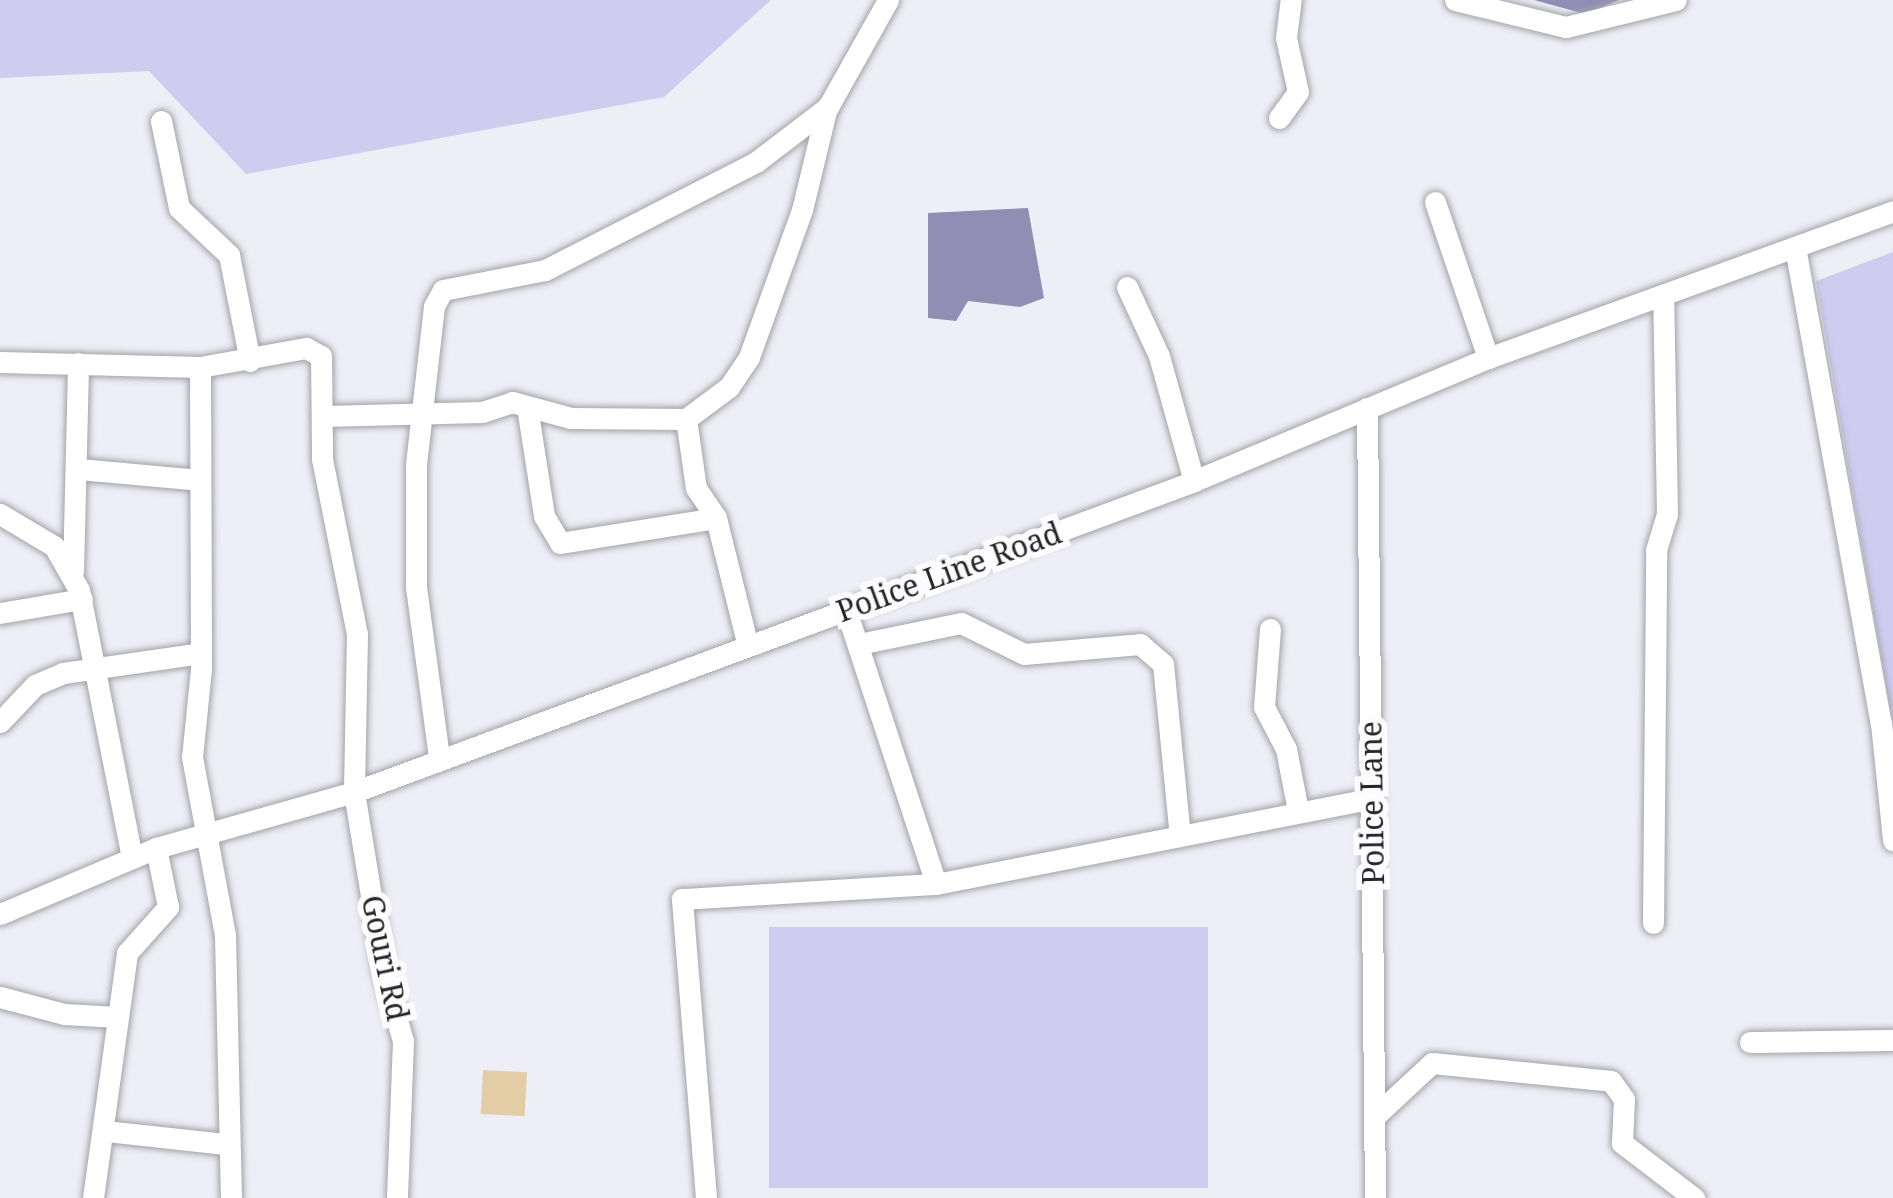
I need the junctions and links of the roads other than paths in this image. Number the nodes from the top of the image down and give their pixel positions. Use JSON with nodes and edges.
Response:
{"nodes":[{"id":1,"x":888,"y":0,"type":"edge"},
{"id":2,"x":1291,"y":0,"type":"edge"},
{"id":3,"x":1455,"y":0,"type":"edge"},
{"id":4,"x":1676,"y":0,"type":"edge"},
{"id":5,"x":828,"y":106,"type":"junction"},
{"id":6,"x":1279,"y":118,"type":"dead end"},
{"id":7,"x":161,"y":121,"type":"dead end"},
{"id":8,"x":1435,"y":202,"type":"dead end"},
{"id":9,"x":1893,"y":211,"type":"edge"},
{"id":10,"x":1795,"y":247,"type":"junction"},
{"id":11,"x":1127,"y":287,"type":"dead end"},
{"id":12,"x":1664,"y":295,"type":"junction"},
{"id":13,"x":1488,"y":358,"type":"junction"},
{"id":14,"x":0,"y":362,"type":"edge"},
{"id":15,"x":250,"y":362,"type":"junction"},
{"id":16,"x":78,"y":363,"type":"junction"},
{"id":17,"x":200,"y":367,"type":"junction"},
{"id":18,"x":527,"y":406,"type":"junction"},
{"id":19,"x":1367,"y":408,"type":"junction"},
{"id":20,"x":420,"y":410,"type":"junction"},
{"id":21,"x":323,"y":416,"type":"junction"},
{"id":22,"x":686,"y":419,"type":"junction"},
{"id":23,"x":79,"y":469,"type":"junction"},
{"id":24,"x":199,"y":480,"type":"junction"},
{"id":25,"x":1194,"y":481,"type":"junction"},
{"id":26,"x":0,"y":514,"type":"edge"},
{"id":27,"x":716,"y":518,"type":"junction"},
{"id":28,"x":73,"y":575,"type":"junction"},
{"id":29,"x":82,"y":599,"type":"junction"},
{"id":30,"x":846,"y":610,"type":"junction"},
{"id":31,"x":0,"y":613,"type":"edge"},
{"id":32,"x":1270,"y":629,"type":"dead end"},
{"id":33,"x":859,"y":644,"type":"junction"},
{"id":34,"x":748,"y":646,"type":"junction"},
{"id":35,"x":201,"y":653,"type":"junction"},
{"id":36,"x":96,"y":664,"type":"junction"},
{"id":37,"x":0,"y":722,"type":"edge"},
{"id":38,"x":439,"y":757,"type":"junction"},
{"id":39,"x":354,"y":791,"type":"junction"},
{"id":40,"x":1372,"y":798,"type":"junction"},
{"id":41,"x":1298,"y":811,"type":"junction"},
{"id":42,"x":204,"y":831,"type":"junction"},
{"id":43,"x":1180,"y":836,"type":"junction"},
{"id":44,"x":1893,"y":840,"type":"edge"},
{"id":45,"x":157,"y":848,"type":"junction"},
{"id":46,"x":132,"y":857,"type":"junction"},
{"id":47,"x":936,"y":884,"type":"junction"},
{"id":48,"x":0,"y":914,"type":"edge"},
{"id":49,"x":1653,"y":923,"type":"dead end"},
{"id":50,"x":0,"y":997,"type":"edge"},
{"id":51,"x":118,"y":1017,"type":"junction"},
{"id":52,"x":1893,"y":1040,"type":"edge"},
{"id":53,"x":1750,"y":1042,"type":"dead end"},
{"id":54,"x":1375,"y":1116,"type":"junction"},
{"id":55,"x":106,"y":1131,"type":"junction"},
{"id":56,"x":226,"y":1144,"type":"junction"},
{"id":57,"x":94,"y":1198,"type":"edge"},
{"id":58,"x":231,"y":1198,"type":"edge"},
{"id":59,"x":397,"y":1198,"type":"edge"},
{"id":60,"x":706,"y":1198,"type":"edge"},
{"id":61,"x":1375,"y":1198,"type":"edge"},
{"id":62,"x":1694,"y":1198,"type":"edge"}],
"edges":[{"from":1,"to":5,"type":"street"},
{"from":2,"to":6,"type":"street"},
{"from":3,"to":4,"type":"street"},
{"from":5,"to":20,"type":"street"},
{"from":5,"to":22,"type":"street"},
{"from":7,"to":15,"type":"street"},
{"from":8,"to":13,"type":"street"},
{"from":9,"to":10,"type":"street","name":"Police Line Road"},
{"from":10,"to":12,"type":"street","name":"Police Line Road"},
{"from":10,"to":44,"type":"street"},
{"from":11,"to":25,"type":"street"},
{"from":12,"to":13,"type":"street","name":"Police Line Road"},
{"from":12,"to":49,"type":"street"},
{"from":13,"to":19,"type":"street","name":"Police Line Road"},
{"from":14,"to":16,"type":"street"},
{"from":15,"to":17,"type":"street"},
{"from":15,"to":21,"type":"street","name":"Gouri Rd"},
{"from":16,"to":17,"type":"street"},
{"from":16,"to":23,"type":"street"},
{"from":17,"to":24,"type":"street"},
{"from":18,"to":20,"type":"street"},
{"from":18,"to":22,"type":"street"},
{"from":18,"to":27,"type":"street"},
{"from":19,"to":25,"type":"street","name":"Police Line Road"},
{"from":19,"to":40,"type":"street","name":"Police Lane"},
{"from":20,"to":21,"type":"street"},
{"from":20,"to":38,"type":"street"},
{"from":21,"to":39,"type":"street","name":"Gouri Rd"},
{"from":22,"to":27,"type":"street"},
{"from":23,"to":24,"type":"street"},
{"from":23,"to":28,"type":"street"},
{"from":24,"to":35,"type":"street"},
{"from":25,"to":30,"type":"street","name":"Police Line Road"},
{"from":26,"to":28,"type":"street"},
{"from":27,"to":34,"type":"street"},
{"from":28,"to":29,"type":"street"},
{"from":29,"to":31,"type":"street"},
{"from":29,"to":36,"type":"street"},
{"from":30,"to":33,"type":"street"},
{"from":30,"to":34,"type":"street","name":"Police Line Road"},
{"from":32,"to":41,"type":"street"},
{"from":33,"to":43,"type":"street"},
{"from":33,"to":47,"type":"street"},
{"from":34,"to":38,"type":"street","name":"Police Line Road"},
{"from":35,"to":36,"type":"street"},
{"from":35,"to":42,"type":"street"},
{"from":36,"to":37,"type":"street"},
{"from":36,"to":46,"type":"street"},
{"from":38,"to":39,"type":"street","name":"Police Line Road"},
{"from":39,"to":42,"type":"street","name":"Police Line Road"},
{"from":39,"to":59,"type":"street","name":"Gouri Rd"},
{"from":40,"to":41,"type":"street"},
{"from":40,"to":54,"type":"street","name":"Police Lane"},
{"from":41,"to":43,"type":"street"},
{"from":42,"to":45,"type":"street","name":"Police Line Road"},
{"from":42,"to":56,"type":"street"},
{"from":43,"to":47,"type":"street"},
{"from":45,"to":46,"type":"street","name":"Police Line Road"},
{"from":45,"to":51,"type":"street"},
{"from":46,"to":48,"type":"street","name":"Police Line Road"},
{"from":47,"to":60,"type":"street"},
{"from":50,"to":51,"type":"street"},
{"from":51,"to":55,"type":"street"},
{"from":52,"to":53,"type":"street"},
{"from":54,"to":61,"type":"street","name":"Police Lane"},
{"from":54,"to":62,"type":"street"},
{"from":55,"to":56,"type":"street"},
{"from":55,"to":57,"type":"street"},
{"from":56,"to":58,"type":"street"}]}
